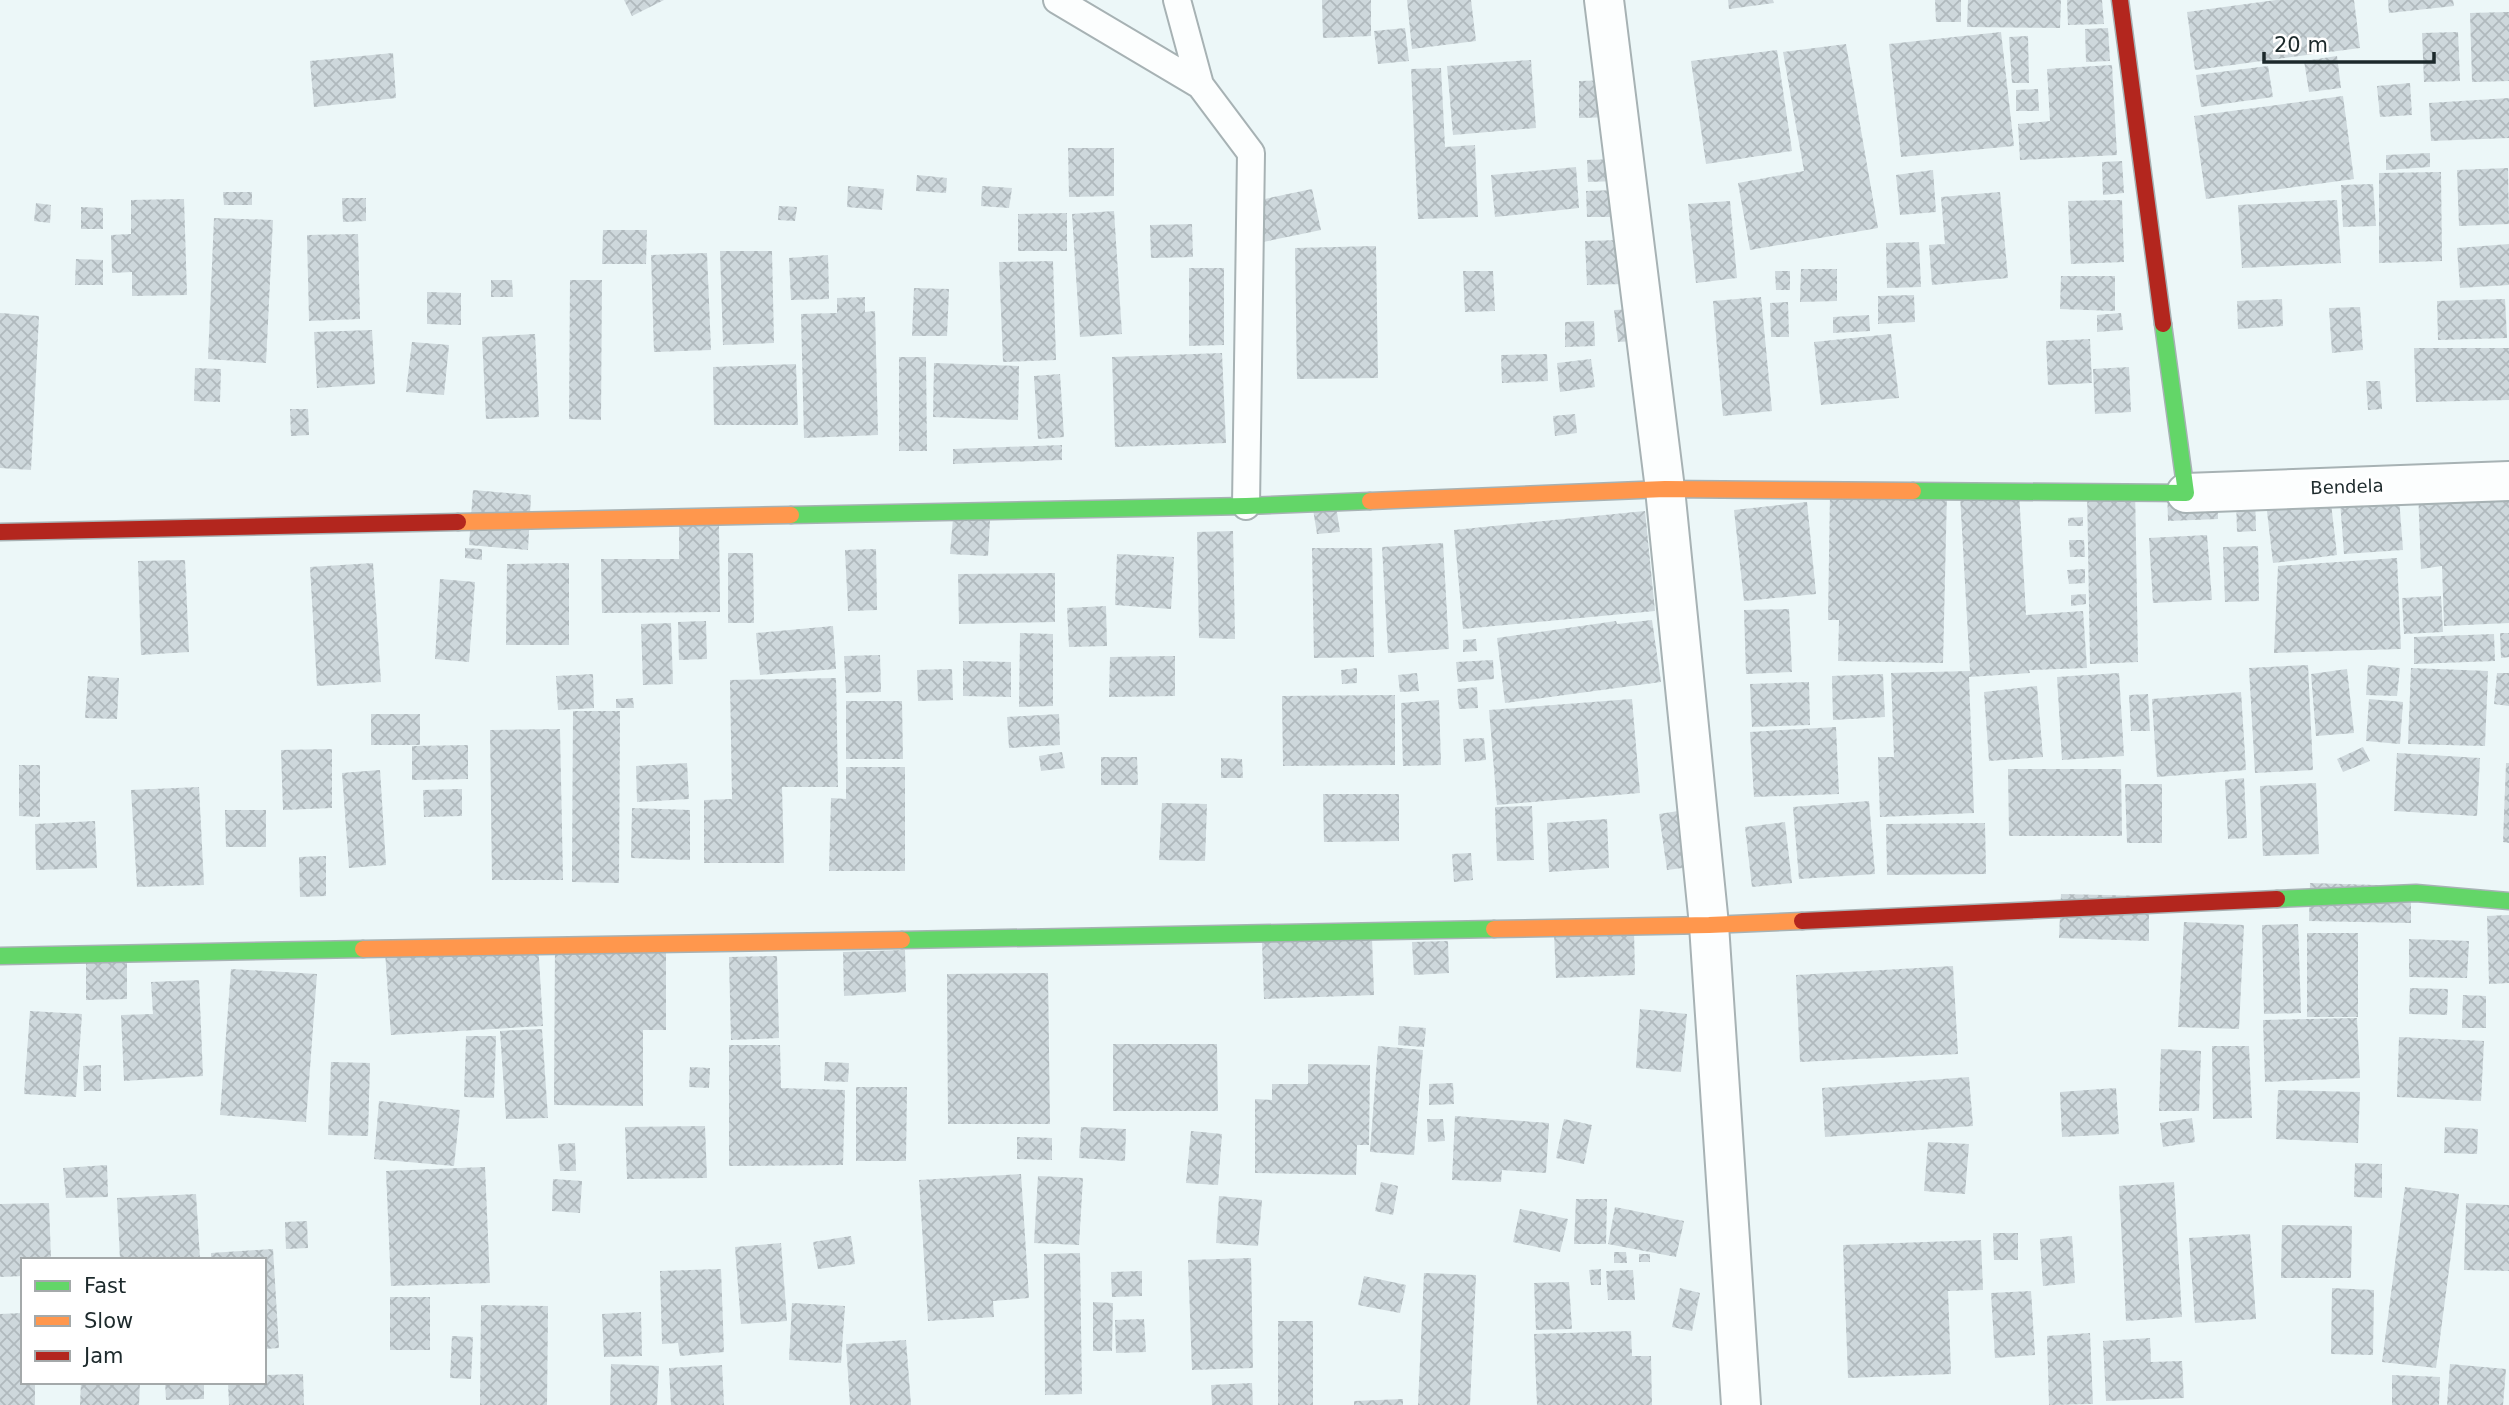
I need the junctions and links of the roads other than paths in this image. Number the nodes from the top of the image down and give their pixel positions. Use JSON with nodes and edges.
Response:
{"nodes":[{"id":1,"x":1057,"y":0,"type":"edge"},
{"id":2,"x":1177,"y":0,"type":"edge"},
{"id":3,"x":1604,"y":0,"type":"edge"},
{"id":4,"x":2120,"y":0,"type":"edge"},
{"id":5,"x":1200,"y":85,"type":"junction"},
{"id":6,"x":2509,"y":481,"type":"edge"},
{"id":7,"x":1665,"y":489,"type":"junction"},
{"id":8,"x":2186,"y":493,"type":"junction"},
{"id":9,"x":1246,"y":506,"type":"junction"},
{"id":10,"x":0,"y":532,"type":"edge"},
{"id":11,"x":2509,"y":901,"type":"edge"},
{"id":12,"x":1709,"y":925,"type":"junction"},
{"id":13,"x":0,"y":956,"type":"edge"},
{"id":14,"x":1741,"y":1405,"type":"edge"}],
"edges":[{"from":1,"to":5,"type":"lane"},
{"from":2,"to":5,"type":"lane"},
{"from":3,"to":7,"type":"street"},
{"from":4,"to":8,"type":"street"},
{"from":5,"to":9,"type":"lane"},
{"from":6,"to":8,"type":"street","name":"Bendela"},
{"from":7,"to":8,"type":"street"},
{"from":7,"to":9,"type":"street"},
{"from":7,"to":12,"type":"street"},
{"from":9,"to":10,"type":"street"},
{"from":11,"to":12,"type":"street"},
{"from":12,"to":13,"type":"street"},
{"from":12,"to":14,"type":"street"}]}
